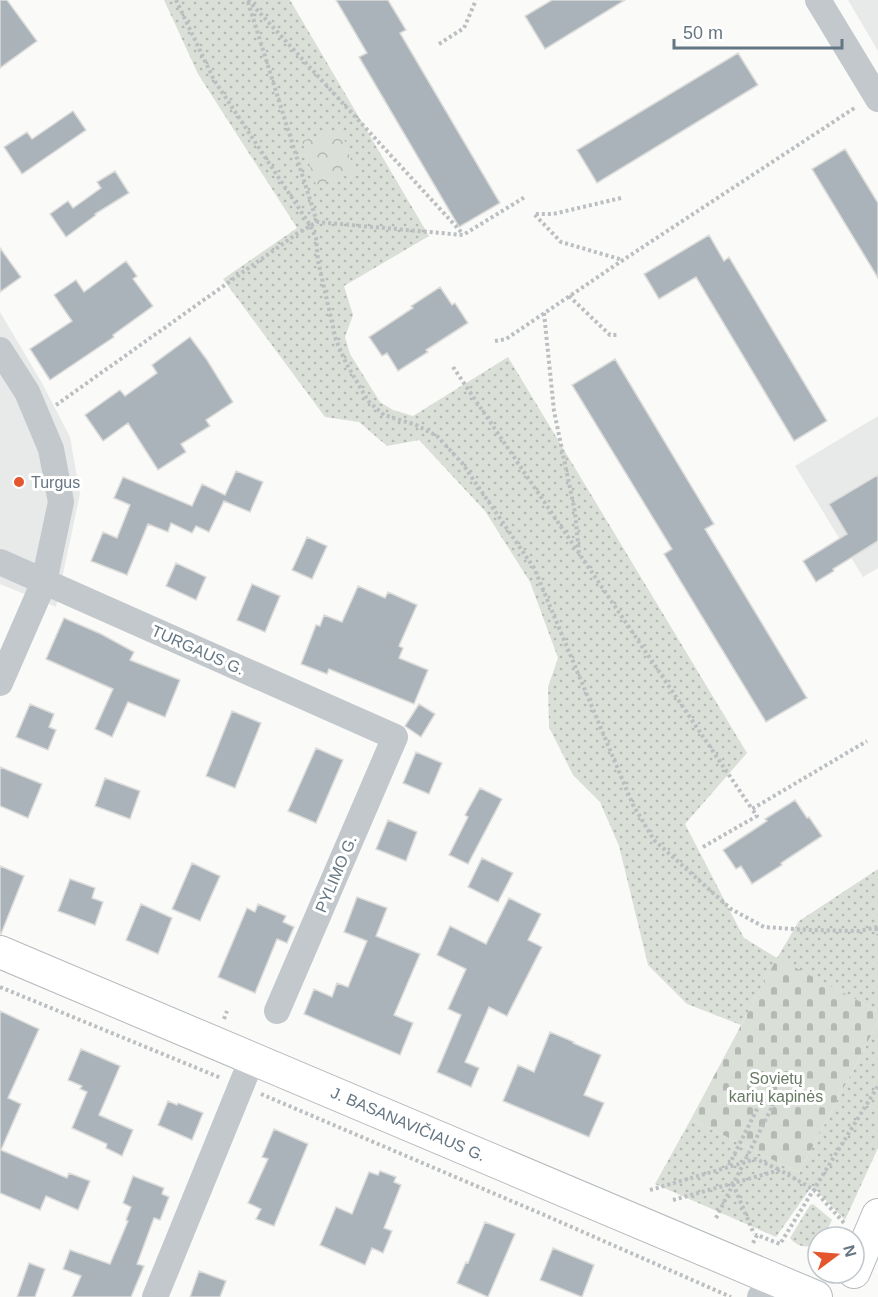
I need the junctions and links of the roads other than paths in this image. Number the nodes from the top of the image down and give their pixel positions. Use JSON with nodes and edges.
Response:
{"nodes":[{"id":1,"x":818,"y":0,"type":"edge"},
{"id":2,"x":877,"y":97,"type":"edge"},
{"id":3,"x":0,"y":350,"type":"edge"},
{"id":4,"x":0,"y":562,"type":"edge"},
{"id":5,"x":44,"y":582,"type":"junction"},
{"id":6,"x":0,"y":683,"type":"edge"},
{"id":7,"x":395,"y":737,"type":"joint"},
{"id":8,"x":0,"y":952,"type":"edge"},
{"id":9,"x":277,"y":1011,"type":"dead end"},
{"id":10,"x":247,"y":1072,"type":"junction"},
{"id":11,"x":874,"y":1225,"type":"edge"},
{"id":12,"x":866,"y":1244,"type":"edge"},
{"id":13,"x":765,"y":1288,"type":"edge"},
{"id":14,"x":155,"y":1297,"type":"edge"},
{"id":15,"x":816,"y":1297,"type":"edge"}],
"edges":[{"from":1,"to":2,"type":"street"},
{"from":3,"to":5,"type":"street"},
{"from":4,"to":5,"type":"street","name":"TURGAUS G."},
{"from":5,"to":6,"type":"street"},
{"from":5,"to":7,"type":"street","name":"TURGAUS G."},
{"from":7,"to":9,"type":"street","name":"PYLIMO G."},
{"from":8,"to":10,"type":"main road","name":"J. BASANAVIČIAUS G."},
{"from":10,"to":13,"type":"main road","name":"J. BASANAVIČIAUS G."},
{"from":10,"to":14,"type":"street"},
{"from":11,"to":12,"type":"main road"},
{"from":13,"to":15,"type":"main road","name":"J. BASANAVIČIAUS G."}]}
